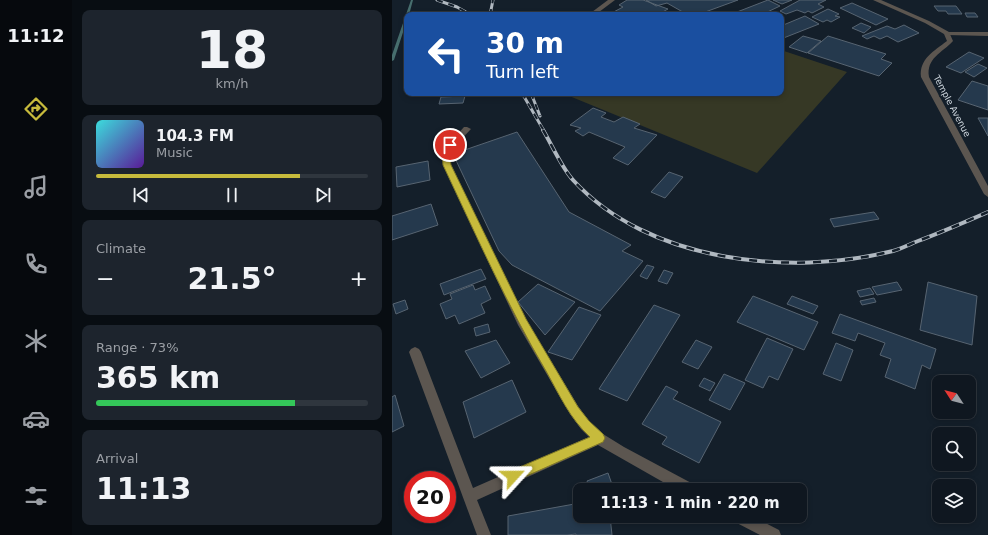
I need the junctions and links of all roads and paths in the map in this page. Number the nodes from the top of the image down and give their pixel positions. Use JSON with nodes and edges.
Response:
{"nodes":[{"id":1,"x":612,"y":0,"type":"edge"},
{"id":2,"x":876,"y":0,"type":"edge"},
{"id":3,"x":595,"y":12,"type":"edge"},
{"id":4,"x":947,"y":33,"type":"junction"},
{"id":5,"x":988,"y":34,"type":"edge"},
{"id":6,"x":467,"y":129,"type":"dead end"},
{"id":7,"x":988,"y":194,"type":"edge"},
{"id":8,"x":415,"y":352,"type":"dead end"},
{"id":9,"x":599,"y":438,"type":"junction"},
{"id":10,"x":677,"y":483,"type":"edge"},
{"id":11,"x":470,"y":496,"type":"junction"},
{"id":12,"x":751,"y":523,"type":"edge"},
{"id":13,"x":484,"y":535,"type":"edge"},
{"id":14,"x":774,"y":535,"type":"edge"}],
"edges":[{"from":1,"to":3,"type":"street"},
{"from":2,"to":4,"type":"street"},
{"from":4,"to":5,"type":"street"},
{"from":4,"to":7,"type":"street","name":"Temple Avenue"},
{"from":6,"to":9,"type":"street"},
{"from":8,"to":11,"type":"street"},
{"from":9,"to":10,"type":"street"},
{"from":9,"to":11,"type":"street"},
{"from":11,"to":13,"type":"street"},
{"from":12,"to":14,"type":"street"}]}
